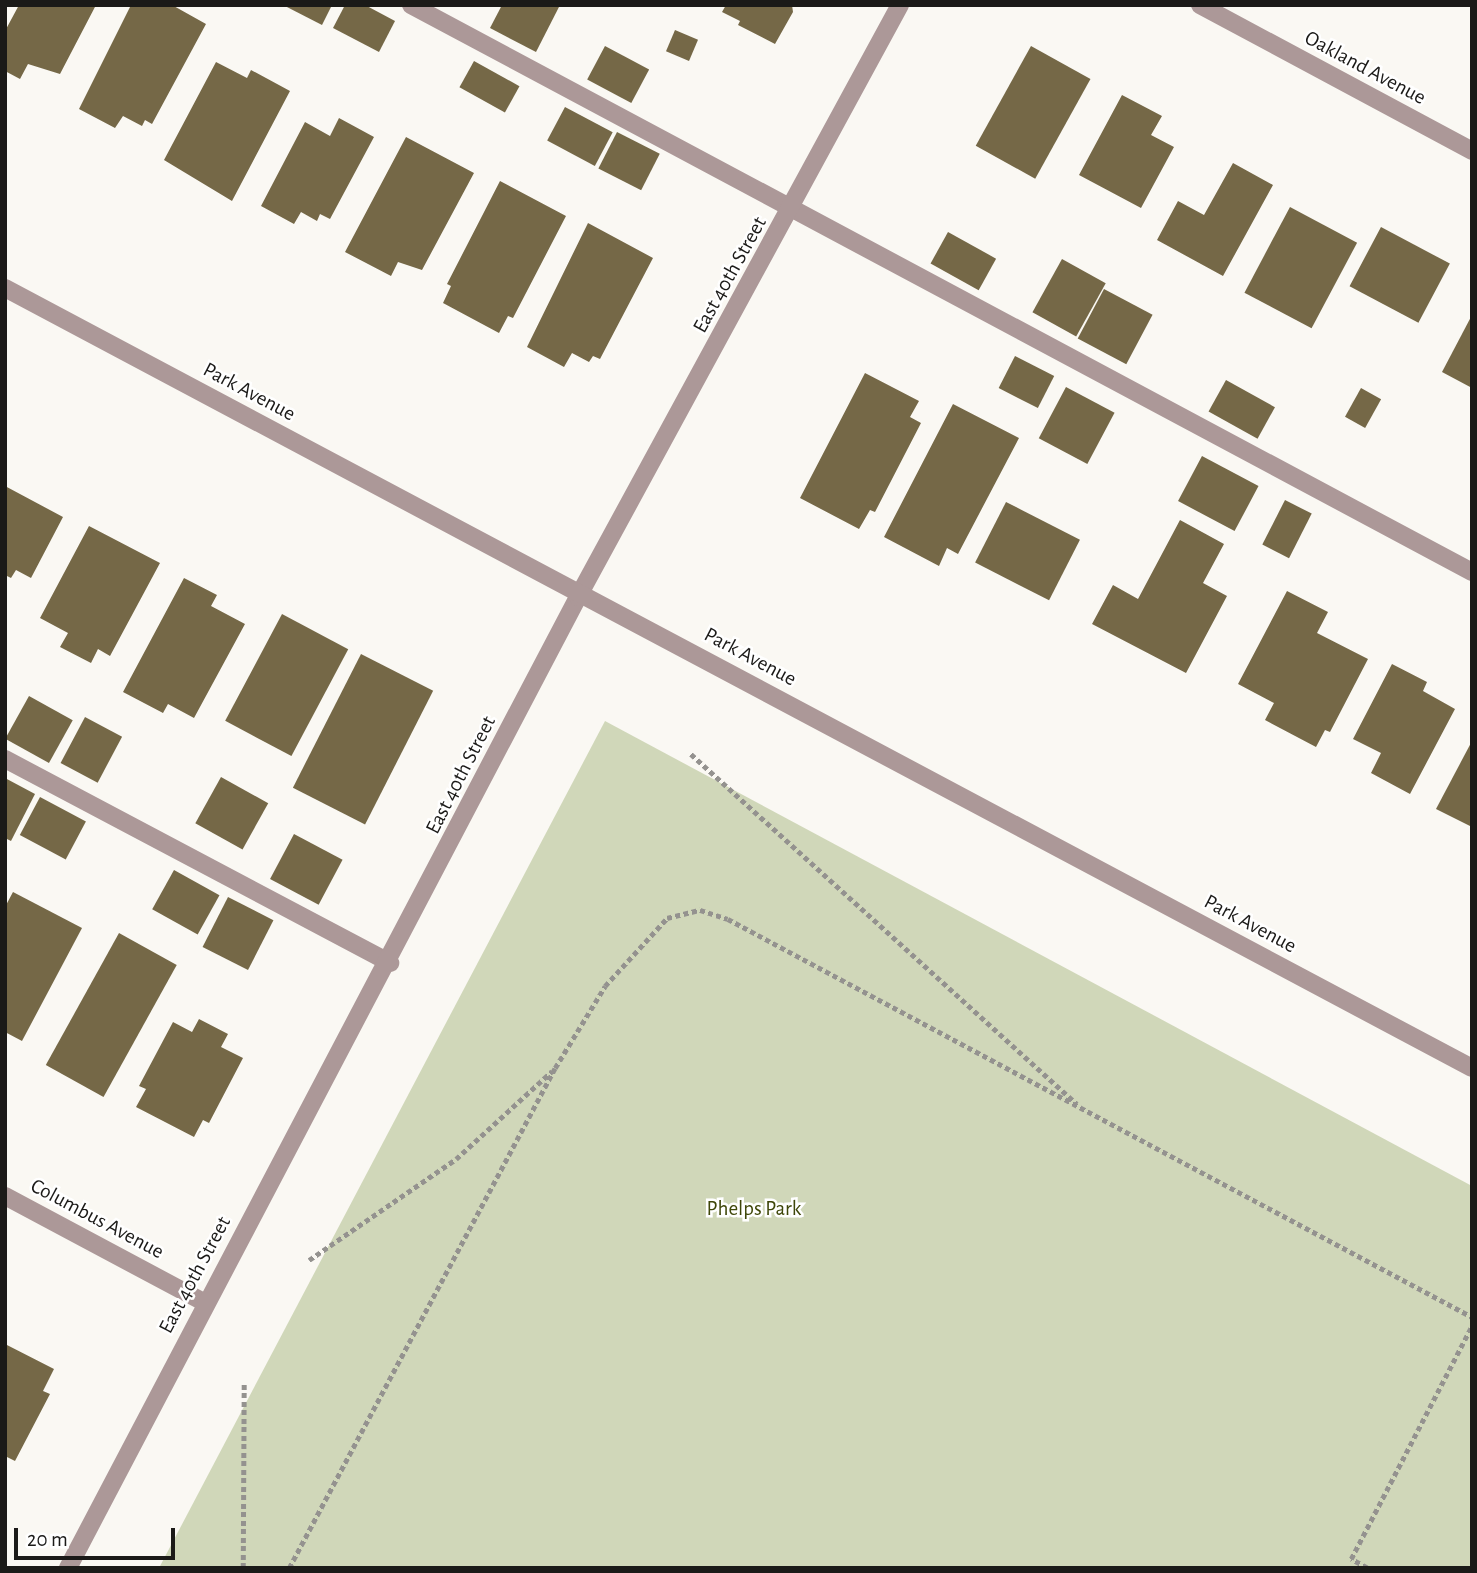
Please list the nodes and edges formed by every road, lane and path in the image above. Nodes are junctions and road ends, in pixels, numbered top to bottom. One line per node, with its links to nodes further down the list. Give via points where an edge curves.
1 (411, 5): 5 (street)
2 (900, 5): 5 (street, East 40th Street)
3 (1200, 5): 4 (street, Oakland Avenue)
4 (1472, 151)
5 (794, 207): 7 (street); 8 (street, East 40th Street)
6 (5, 288): 8 (street, Park Avenue)
7 (1472, 572)
8 (578, 597): 11 (street, East 40th Street); 13 (street, Park Avenue, via 652,631)
9 (691, 754): 14 (path)
10 (5, 759): 11 (street)
11 (390, 963): 17 (street, East 40th Street)
12 (555, 1068): 14 (path, via 605,986 643,941 667,918 700,910 728,919); 16 (path, via 456,1159); 23 (path)
13 (1472, 1068)
14 (1083, 1109): 18 (path)
15 (5, 1196): 17 (street, Columbus Avenue)
16 (309, 1260)
17 (205, 1303): 21 (street, East 40th Street)
18 (1472, 1317)
19 (1472, 1326): 24 (path, via 1351,1559)
20 (244, 1382): 22 (path)
21 (68, 1568)
22 (243, 1568)
23 (289, 1568)
24 (1367, 1568)

